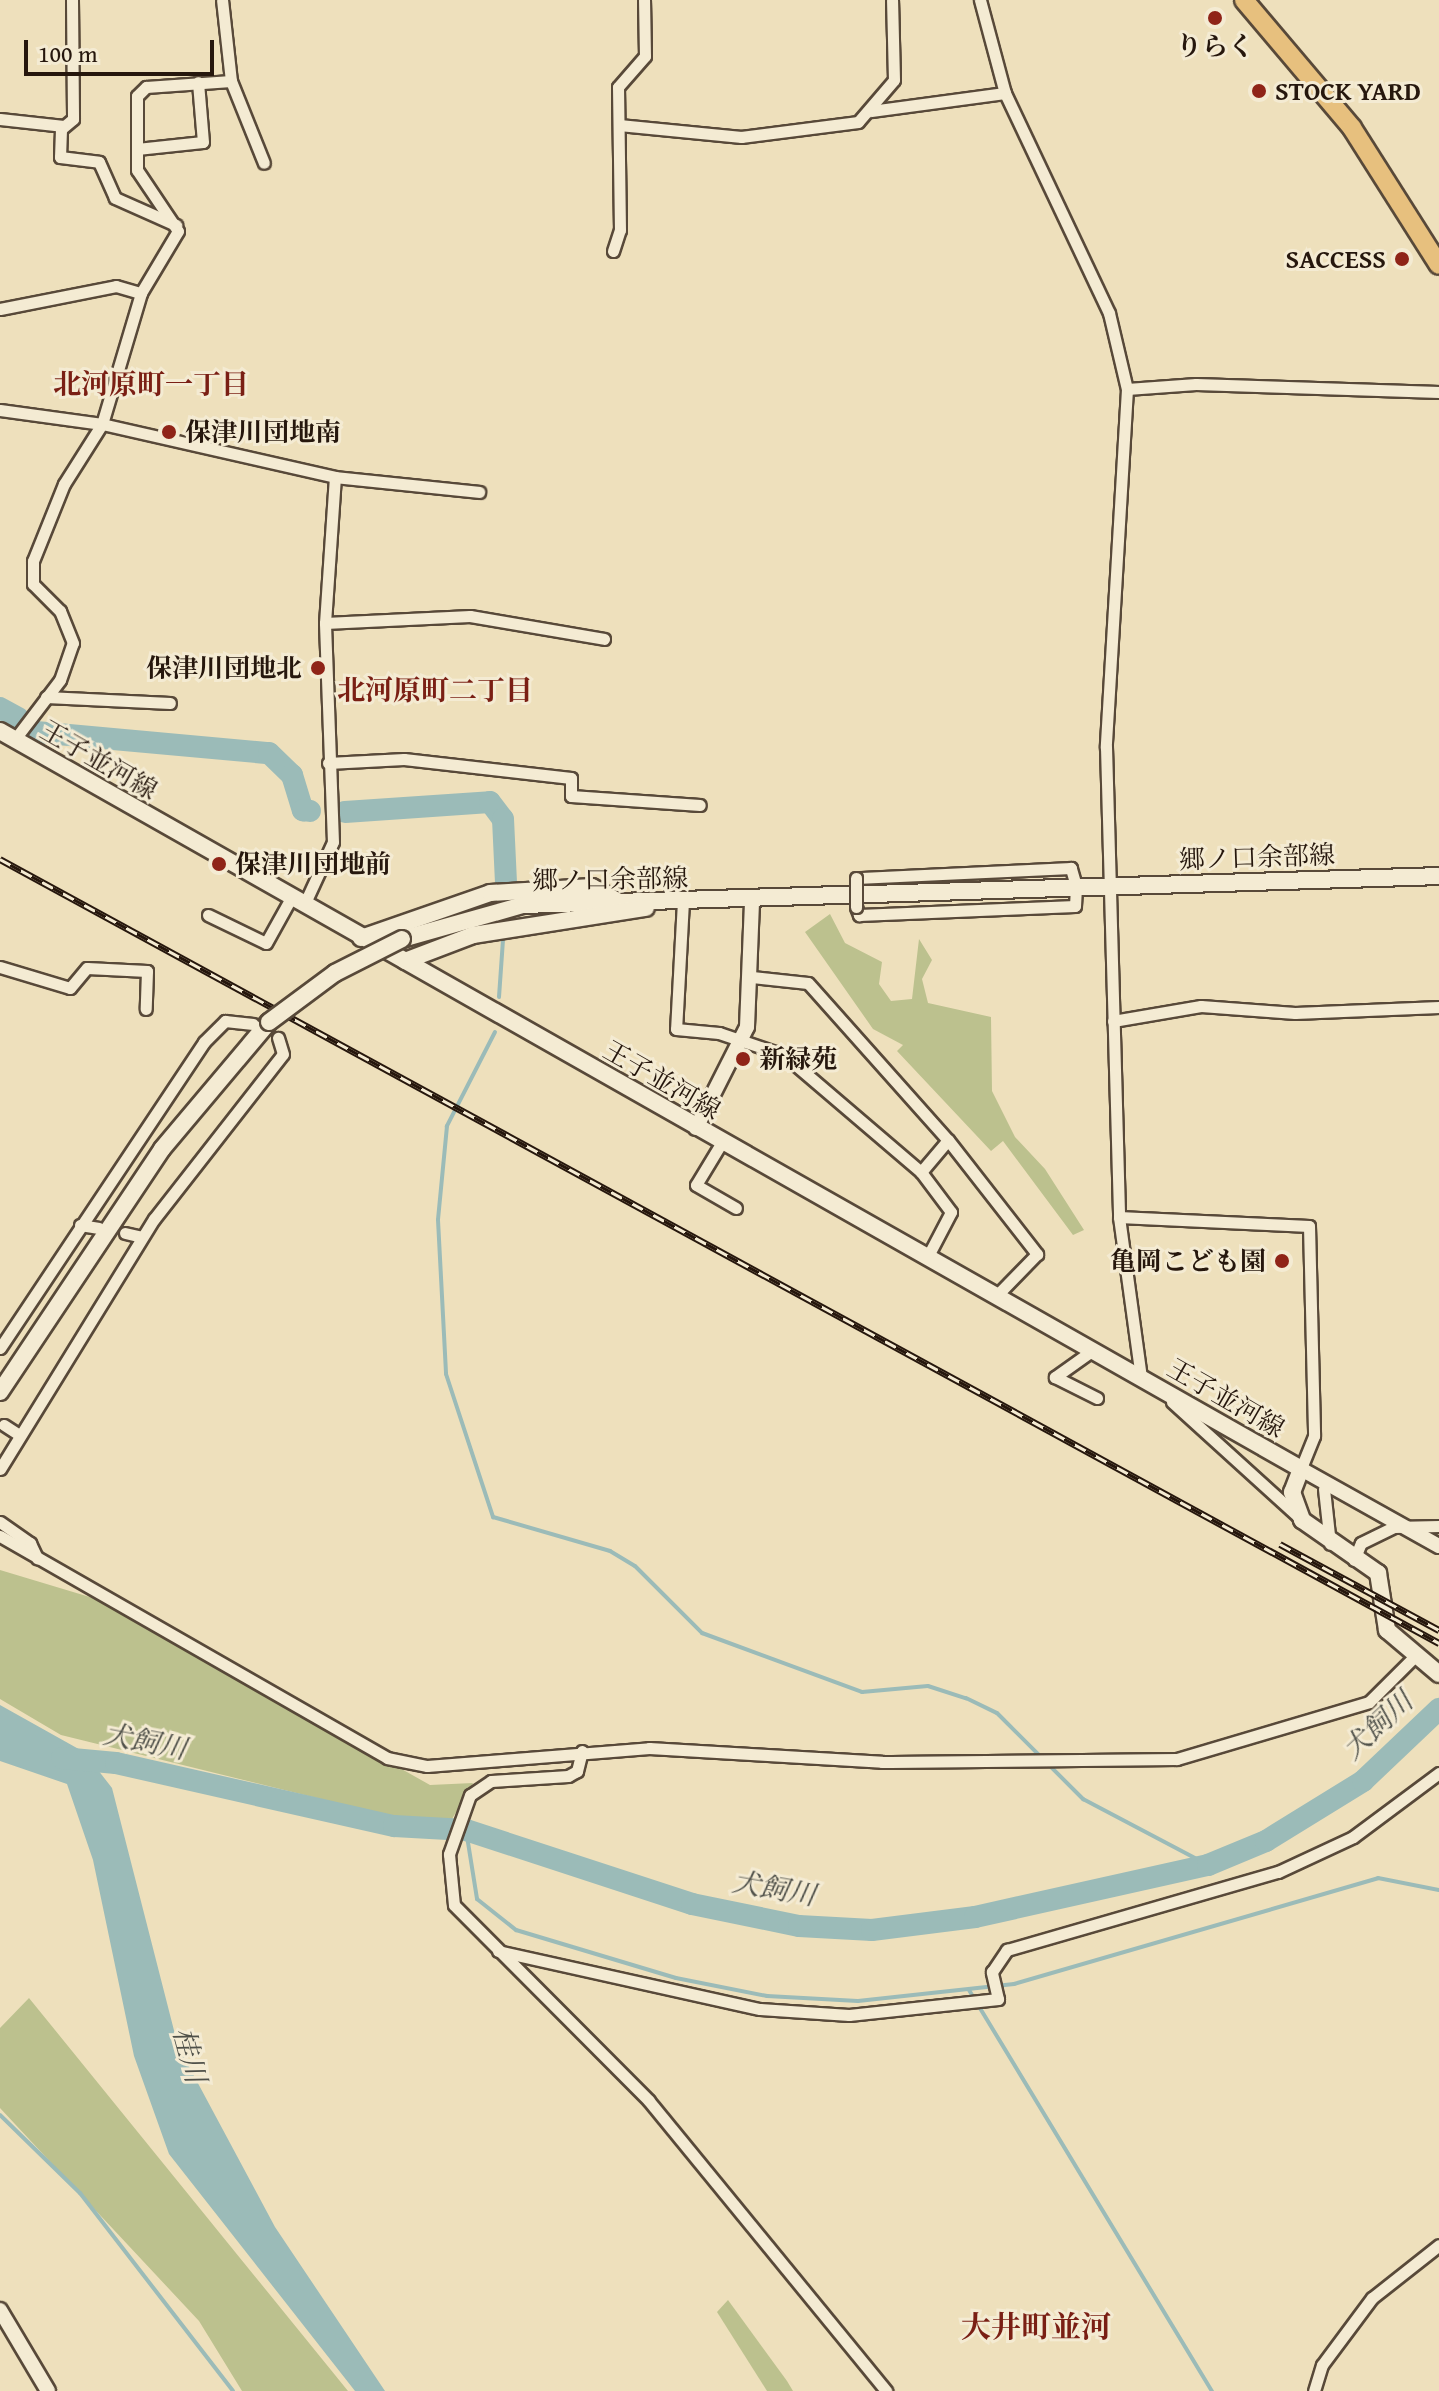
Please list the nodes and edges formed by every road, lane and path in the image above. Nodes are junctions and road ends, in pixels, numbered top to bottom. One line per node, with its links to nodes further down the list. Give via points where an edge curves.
1 (72, 0): 13 (street, via 73,119)
2 (222, 0): 7 (street)
3 (644, 0): 12 (street, via 645,56 618,87)
4 (892, 0): 10 (street, via 898,65)
5 (980, 0): 9 (street)
6 (1244, 0): 18 (highway, via 1352,128)
7 (231, 81): 8 (street); 15 (street)
8 (198, 82): 14 (street, via 146,87 137,96); 14 (street, via 203,142)
9 (1005, 93): 10 (street); 21 (street, via 1092,268)
10 (871, 111): 12 (street, via 858,122 741,137)
11 (0, 119): 13 (street)
12 (619, 125): 17 (street, via 620,230)
13 (64, 126): 16 (street, via 60,157 99,162 115,198)
14 (137, 149): 16 (street, via 137,170)
15 (264, 163)
16 (176, 225): 19 (street, via 174,247)
17 (613, 251)
18 (1439, 265)
19 (141, 293): 20 (street, via 116,286); 24 (street)
20 (0, 309)
21 (1127, 389): 22 (street, via 1196,384); 35 (street, via 1106,708)
22 (1439, 392)
23 (0, 410): 24 (street)
24 (102, 424): 25 (street); 29 (street, via 64,484 33,561 33,584 60,611 73,643)
25 (335, 477): 26 (street); 27 (street)
26 (479, 492)
27 (325, 623): 28 (street, via 470,616); 32 (street)
28 (604, 639)
29 (46, 697): 30 (street); 31 (street)
30 (170, 703)
31 (4, 734): 38 (main road, 王子並河線)
32 (328, 763): 33 (street, via 404,759 571,778 571,796); 38 (street, via 333,842)
33 (700, 805)
34 (1439, 876): 35 (main road, 郷ノ口余部線)
35 (1111, 885): 36 (main road, 郷ノ口余部線); 48 (street)
36 (1076, 886): 36 (street, bridge, via 1071,868 856,878 856,907 859,915 1075,906); 37 (main road, 郷ノ口余部線)
37 (752, 900): 39 (main road, 郷ノ口余部線); 45 (street)
38 (298, 901): 41 (street, via 266,943); 42 (main road, 王子並河線)
39 (677, 901): 40 (main road, 郷ノ口余部線); 43 (main road, via 608,918 473,935); 51 (street, via 676,1029)
40 (619, 902): 42 (main road, via 592,887 490,893); 49 (main road, 郷ノ口余部線, bridge, via 523,905 402,939 335,973)
41 (208, 915)
42 (361, 938): 43 (main road, 王子並河線)
43 (405, 961): 52 (main road, 王子並河線)
44 (0, 967): 47 (street, via 70,988 87,968 147,971)
45 (752, 977): 51 (street); 53 (street, via 808,983)
46 (1439, 1007): 48 (street, via 1295,1013 1201,1006)
47 (146, 1009)
48 (1113, 1021): 57 (street)
49 (261, 1023): 58 (street, via 225,1021 204,1042); 67 (main road, 郷ノ口余部線, via 162,1149)
50 (278, 1038): 61 (street, via 283,1054)
51 (740, 1044): 52 (street); 55 (street, via 784,1055)
52 (696, 1128): 54 (main road, 王子並河線)
53 (948, 1140): 55 (street); 63 (street, via 1037,1254)
54 (722, 1142): 56 (street, via 696,1185); 62 (main road, 王子並河線)
55 (921, 1172): 62 (street, via 951,1212)
56 (736, 1208)
57 (1119, 1217): 66 (street); 72 (street, via 1309,1226 1314,1436)
58 (80, 1225): 59 (street); 64 (street)
59 (99, 1228)
60 (125, 1233): 61 (street)
61 (142, 1237): 70 (street)
62 (928, 1256): 63 (main road, 王子並河線)
63 (997, 1295): 65 (main road, 王子並河線)
64 (0, 1348)
65 (1093, 1350): 66 (main road, 王子並河線); 68 (street, via 1055,1377)
66 (1148, 1381): 72 (main road, 王子並河線); 74 (street)
67 (0, 1392)
68 (1097, 1398)
69 (4, 1425): 70 (street)
70 (18, 1434): 71 (street)
71 (0, 1469)
72 (1301, 1469): 74 (main road, via 1292,1492); 79 (street)
73 (1324, 1489): 78 (street)
74 (1302, 1520): 78 (main road)
75 (0, 1522): 80 (street, via 30,1543)
76 (1439, 1526): 81 (street, via 1394,1527 1361,1543)
77 (0, 1536): 80 (street)
78 (1330, 1545): 81 (main road)
79 (1439, 1546)
80 (37, 1558): 84 (street, via 387,1758 427,1766)
81 (1354, 1560): 82 (main road, via 1378,1573 1387,1630)
82 (1420, 1658): 83 (main road); 84 (street, via 1369,1702 1177,1759 882,1762)
83 (1439, 1674)
84 (582, 1751): 86 (street, via 577,1771 491,1781 470,1795 463,1811 449,1854 454,1905)
85 (1439, 1773): 86 (street, via 1353,1837 1278,1872 1007,1950 992,1972 998,1999 942,2010 849,2015 760,2009)
86 (498, 1951): 90 (street, via 546,1990 649,2101)
87 (1439, 2245): 91 (street, via 1372,2298 1322,2365)
88 (0, 2310): 89 (street)
89 (48, 2391)
90 (886, 2391)
91 (1314, 2391)

